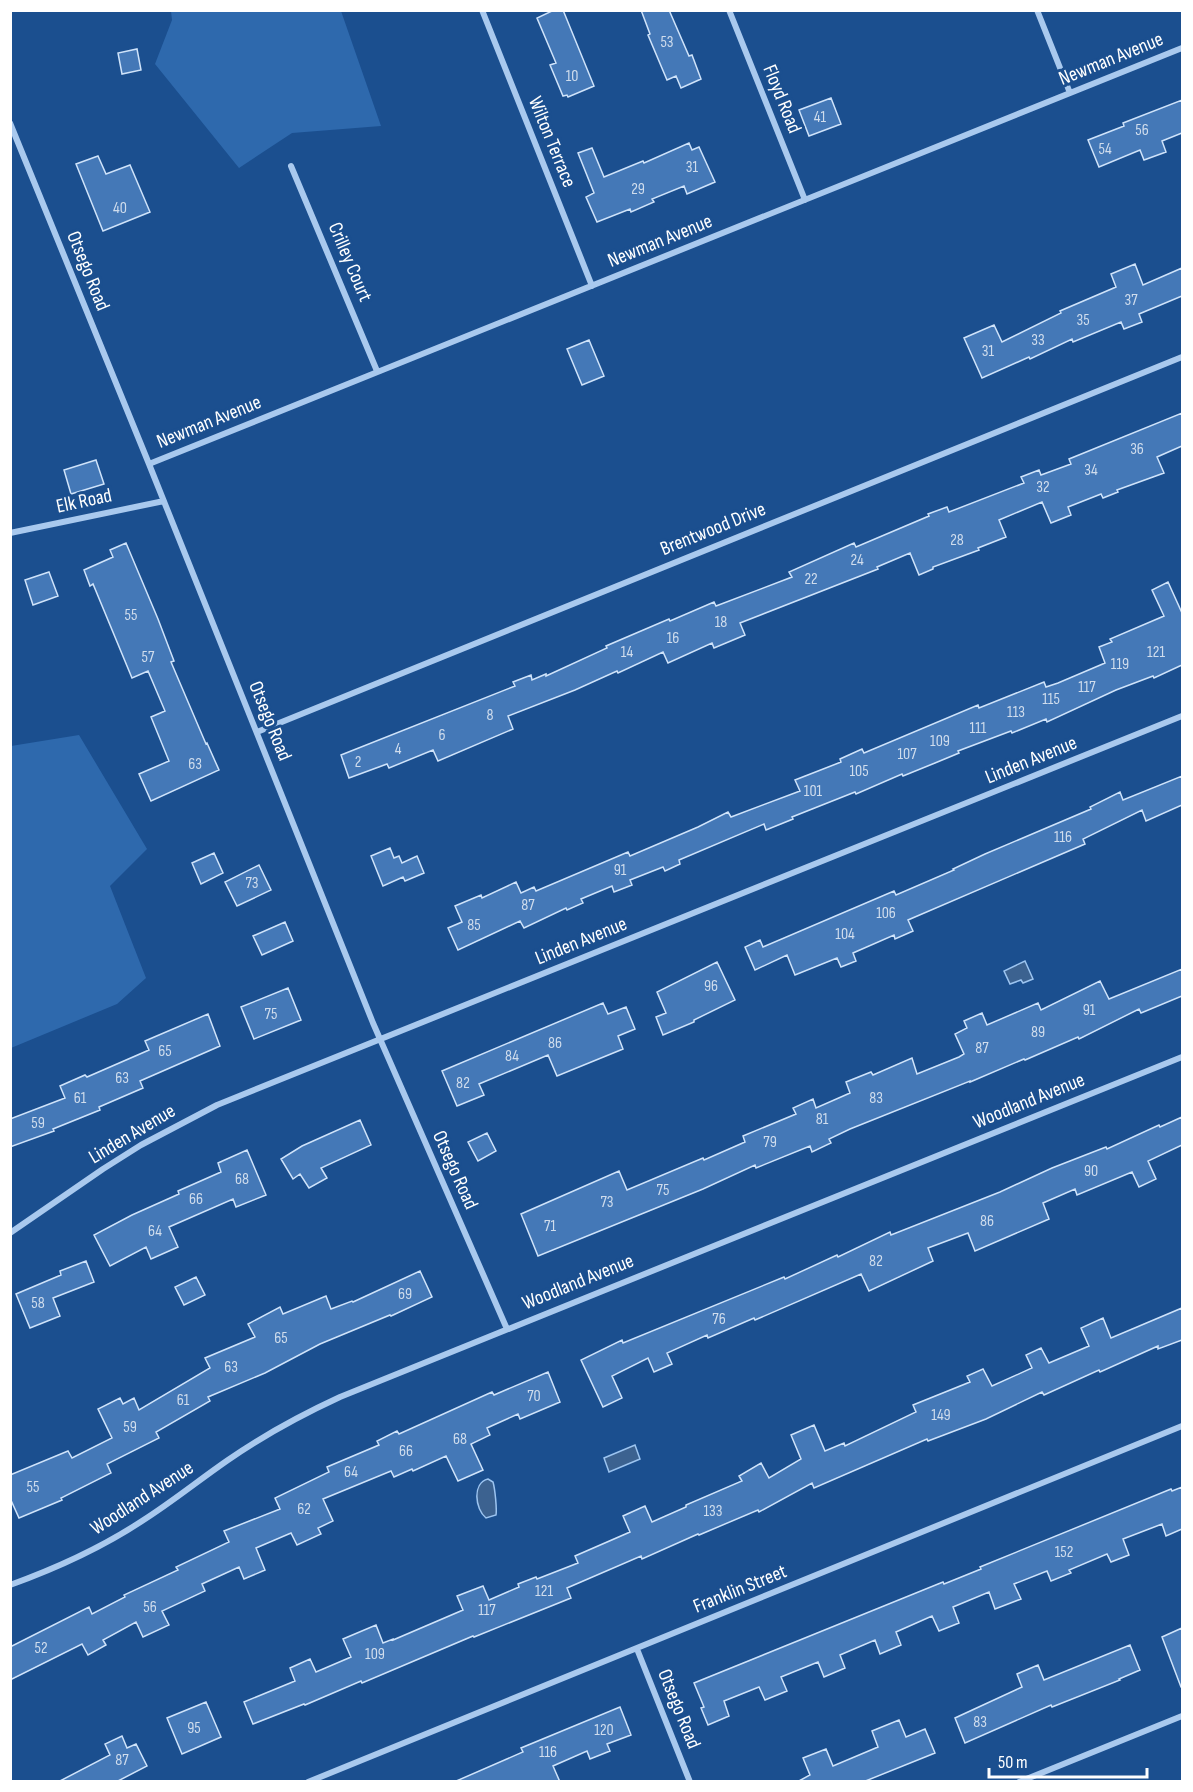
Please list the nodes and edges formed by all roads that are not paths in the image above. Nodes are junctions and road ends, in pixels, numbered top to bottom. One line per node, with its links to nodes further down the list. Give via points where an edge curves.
1 (482, 10): 9 (street, Wilton Terrace)
2 (729, 10): 8 (street, Floyd Road)
3 (1037, 10): 5 (street)
4 (1182, 48): 5 (street, Newman Avenue)
5 (1070, 93): 8 (street, Newman Avenue)
6 (10, 123): 12 (street, Otsego Road)
7 (291, 166): 11 (street, Crilley Court)
8 (805, 200): 9 (street, Newman Avenue)
9 (592, 286): 11 (street, Newman Avenue)
10 (1182, 357): 16 (street, Brentwood Drive)
11 (377, 371): 12 (street, Newman Avenue)
12 (150, 464): 13 (street, Otsego Road)
13 (164, 501): 14 (street, Elk Road); 16 (street, Otsego Road)
14 (10, 533)
15 (1182, 717): 17 (street, Linden Avenue)
16 (257, 732): 17 (street, Otsego Road)
17 (380, 1040): 19 (street, Linden Avenue, via 178,1124 103,1169); 20 (street, Otsego Road)
18 (1182, 1057): 20 (street, Woodland Avenue)
19 (10, 1233)
20 (507, 1329): 22 (street, Woodland Avenue, via 302,1415 107,1543)
21 (1182, 1426): 23 (street, Franklin Street)
22 (10, 1585)
23 (637, 1649): 25 (street, Franklin Street); 26 (street, Otsego Road)
24 (1182, 1716): 27 (street)
25 (309, 1782)
26 (690, 1782)
27 (1019, 1782)

